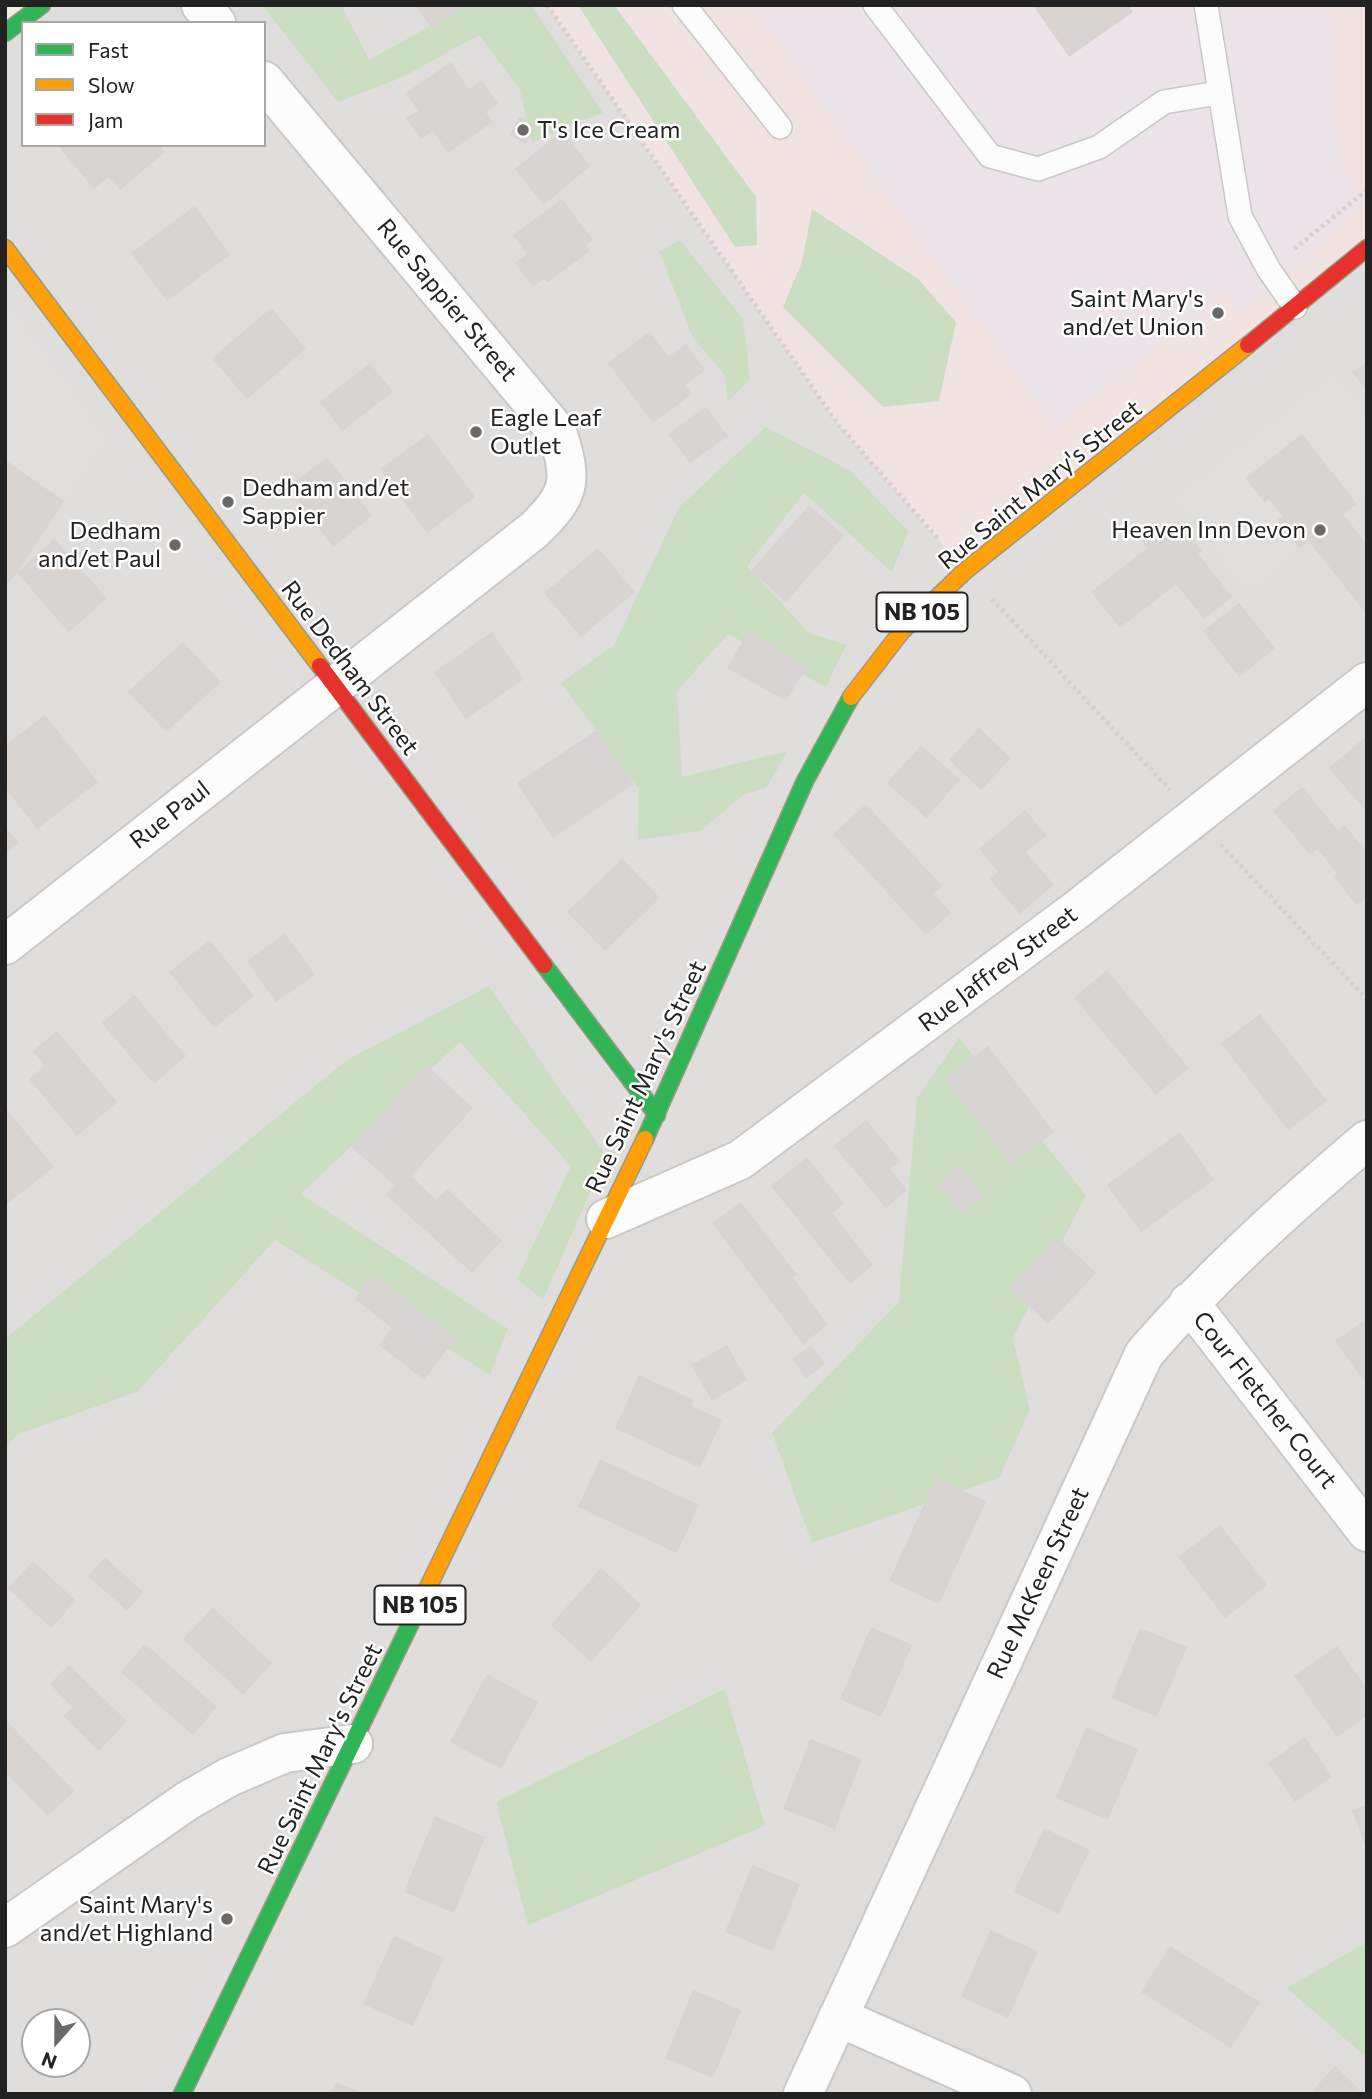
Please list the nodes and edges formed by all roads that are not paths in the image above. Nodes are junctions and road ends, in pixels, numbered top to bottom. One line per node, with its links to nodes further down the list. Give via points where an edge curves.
1 (42, 5): 7 (main road)
2 (201, 5): 6 (street)
3 (684, 5): 10 (lane)
4 (875, 5): 9 (lane, via 990,156 1038,169 1099,147 1164,102)
5 (1206, 5): 9 (lane)
6 (214, 21)
7 (5, 33)
8 (266, 83): 15 (street, Rue Sappier Street, via 557,432 569,467 560,505 534,530)
9 (1218, 93): 13 (lane, via 1240,216)
10 (780, 127)
11 (5, 248): 15 (main road, Rue Dedham Street)
12 (1366, 248): 13 (main road, Rue Saint Mary's Street / NB 105)
13 (1295, 307): 17 (main road, Rue Saint Mary's Street / NB 105, via 965,572 902,631 853,694 805,781)
14 (1367, 682): 19 (street, Rue Jaffrey Street, via 1069,916 740,1160)
15 (334, 685): 16 (street, Rue Paul); 17 (main road, Rue Dedham Street)
16 (5, 945)
17 (657, 1115): 19 (main road, Rue Saint Mary's Street / NB 105)
18 (1367, 1140): 20 (street, Rue McKeen Street, via 1250,1240)
19 (606, 1219): 22 (main road, Rue Saint Mary's Street / NB 105)
20 (1189, 1302): 21 (street, Cour Fletcher Court); 24 (street, Rue McKeen Street, via 1144,1354)
21 (1367, 1532)
22 (353, 1744): 23 (street, via 285,1754 229,1777 187,1801); 25 (main road, Rue Saint Mary's Street / NB 105)
23 (5, 1928)
24 (838, 2017): 26 (street, Rue McKeen Street); 27 (street)
25 (182, 2094)
26 (803, 2094)
27 (1012, 2094)

